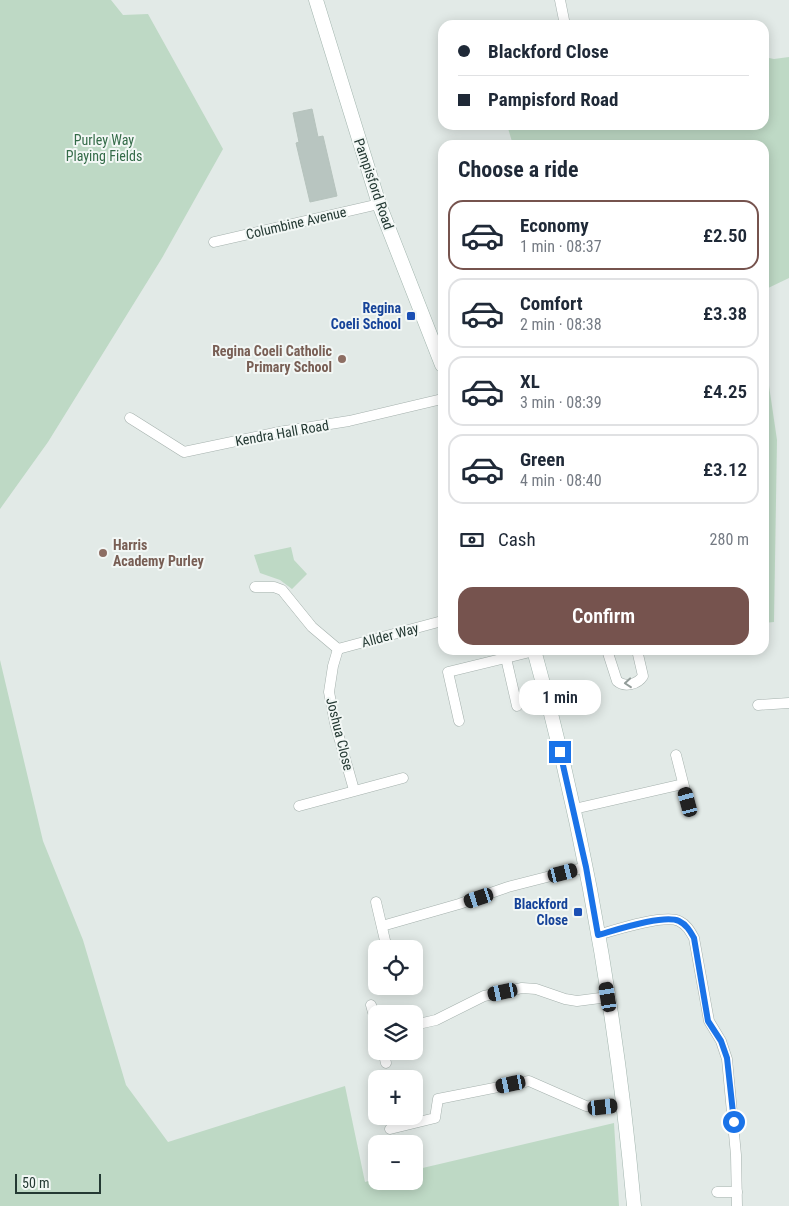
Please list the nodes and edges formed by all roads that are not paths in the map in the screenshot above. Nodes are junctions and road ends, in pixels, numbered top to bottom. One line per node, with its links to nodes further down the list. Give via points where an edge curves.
1 (316, 0): 4 (street, Pampisford Road)
2 (560, 0): 3 (street)
3 (565, 20)
4 (379, 204): 5 (street, Columbine Avenue); 6 (street, Pampisford Road)
5 (214, 242)
6 (438, 355)
7 (438, 400): 8 (street, Kendra Hall Road, via 349,421 184,452)
8 (130, 418)
9 (255, 587): 11 (street, via 282,590 312,627)
10 (438, 623): 11 (street, Allder Way)
11 (338, 649): 24 (street, Joshua Close, via 329,692)
12 (518, 655): 16 (street)
13 (535, 655): 27 (street)
14 (609, 655): 15 (street, one-way to 14, via 643,676 638,682 626,685 617,682)
15 (638, 655)
16 (506, 658): 19 (street); 20 (street, via 448,672)
17 (789, 703): 18 (street)
18 (758, 705)
19 (517, 706)
20 (459, 721)
21 (676, 755): 23 (street)
22 (403, 778): 24 (street, Joshua Close)
23 (683, 784): 25 (street); 27 (street)
24 (354, 790): 26 (street, Joshua Close)
25 (688, 802)
26 (299, 806)
27 (574, 809): 28 (street)
28 (586, 867): 30 (street); 31 (street)
29 (376, 902): 30 (street)
30 (382, 926): 32 (street)
31 (598, 935): 33 (street); 40 (street, via 663,918 677,920 688,927 694,938 708,1021 727,1058)
32 (384, 940)
33 (608, 997): 34 (street, via 565,999 536,989 522,988 484,996 436,1020); 37 (street)
34 (423, 1023)
35 (385, 1060): 36 (street)
36 (386, 1063)
37 (624, 1105): 38 (street, via 586,1106 530,1081 438,1099 435,1118); 41 (street)
38 (390, 1129)
39 (717, 1192): 40 (street)
40 (737, 1192): 42 (street)
41 (634, 1206)
42 (737, 1206)

